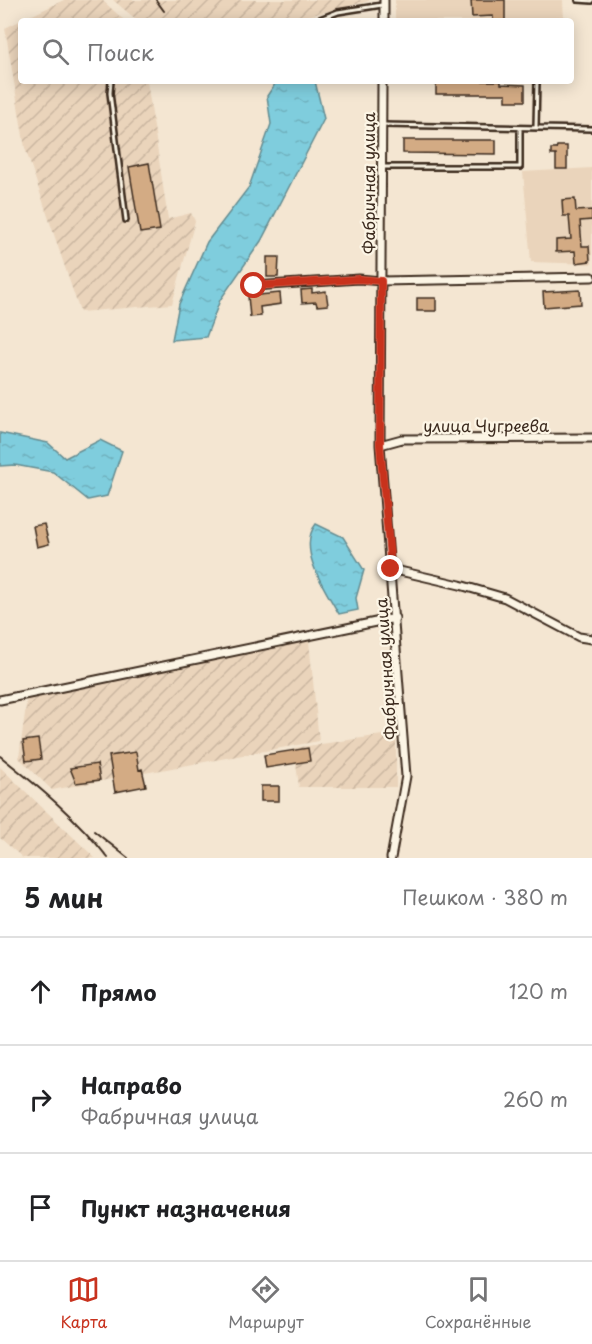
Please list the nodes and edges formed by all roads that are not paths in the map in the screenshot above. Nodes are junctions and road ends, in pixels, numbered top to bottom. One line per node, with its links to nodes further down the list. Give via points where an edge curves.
1 (578, 0): 2 (lane)
2 (592, 1)
3 (384, 3): 4 (lane)
4 (323, 18)
5 (111, 84): 13 (lane)
6 (382, 84): 8 (street, Фабричная улица)
7 (537, 84): 10 (lane)
8 (381, 125): 9 (lane); 12 (street, Фабричная улица)
9 (520, 127): 10 (lane); 12 (lane, via 520,167)
10 (536, 127): 11 (lane)
11 (592, 129)
12 (381, 166): 15 (street, Фабричная улица)
13 (126, 220)
14 (592, 277): 15 (street)
15 (381, 281): 16 (street); 18 (street, Фабричная улица)
16 (254, 286)
17 (592, 438): 18 (street, улица Чугреева, via 402,439)
18 (380, 445): 19 (street, Фабричная улица)
19 (391, 569): 20 (street, Фабричная улица); 21 (street, via 505,598 579,637)
20 (395, 618): 22 (street); 23 (street, Фабричная улица, via 406,776)
21 (592, 639)
22 (0, 700)
23 (391, 858)

